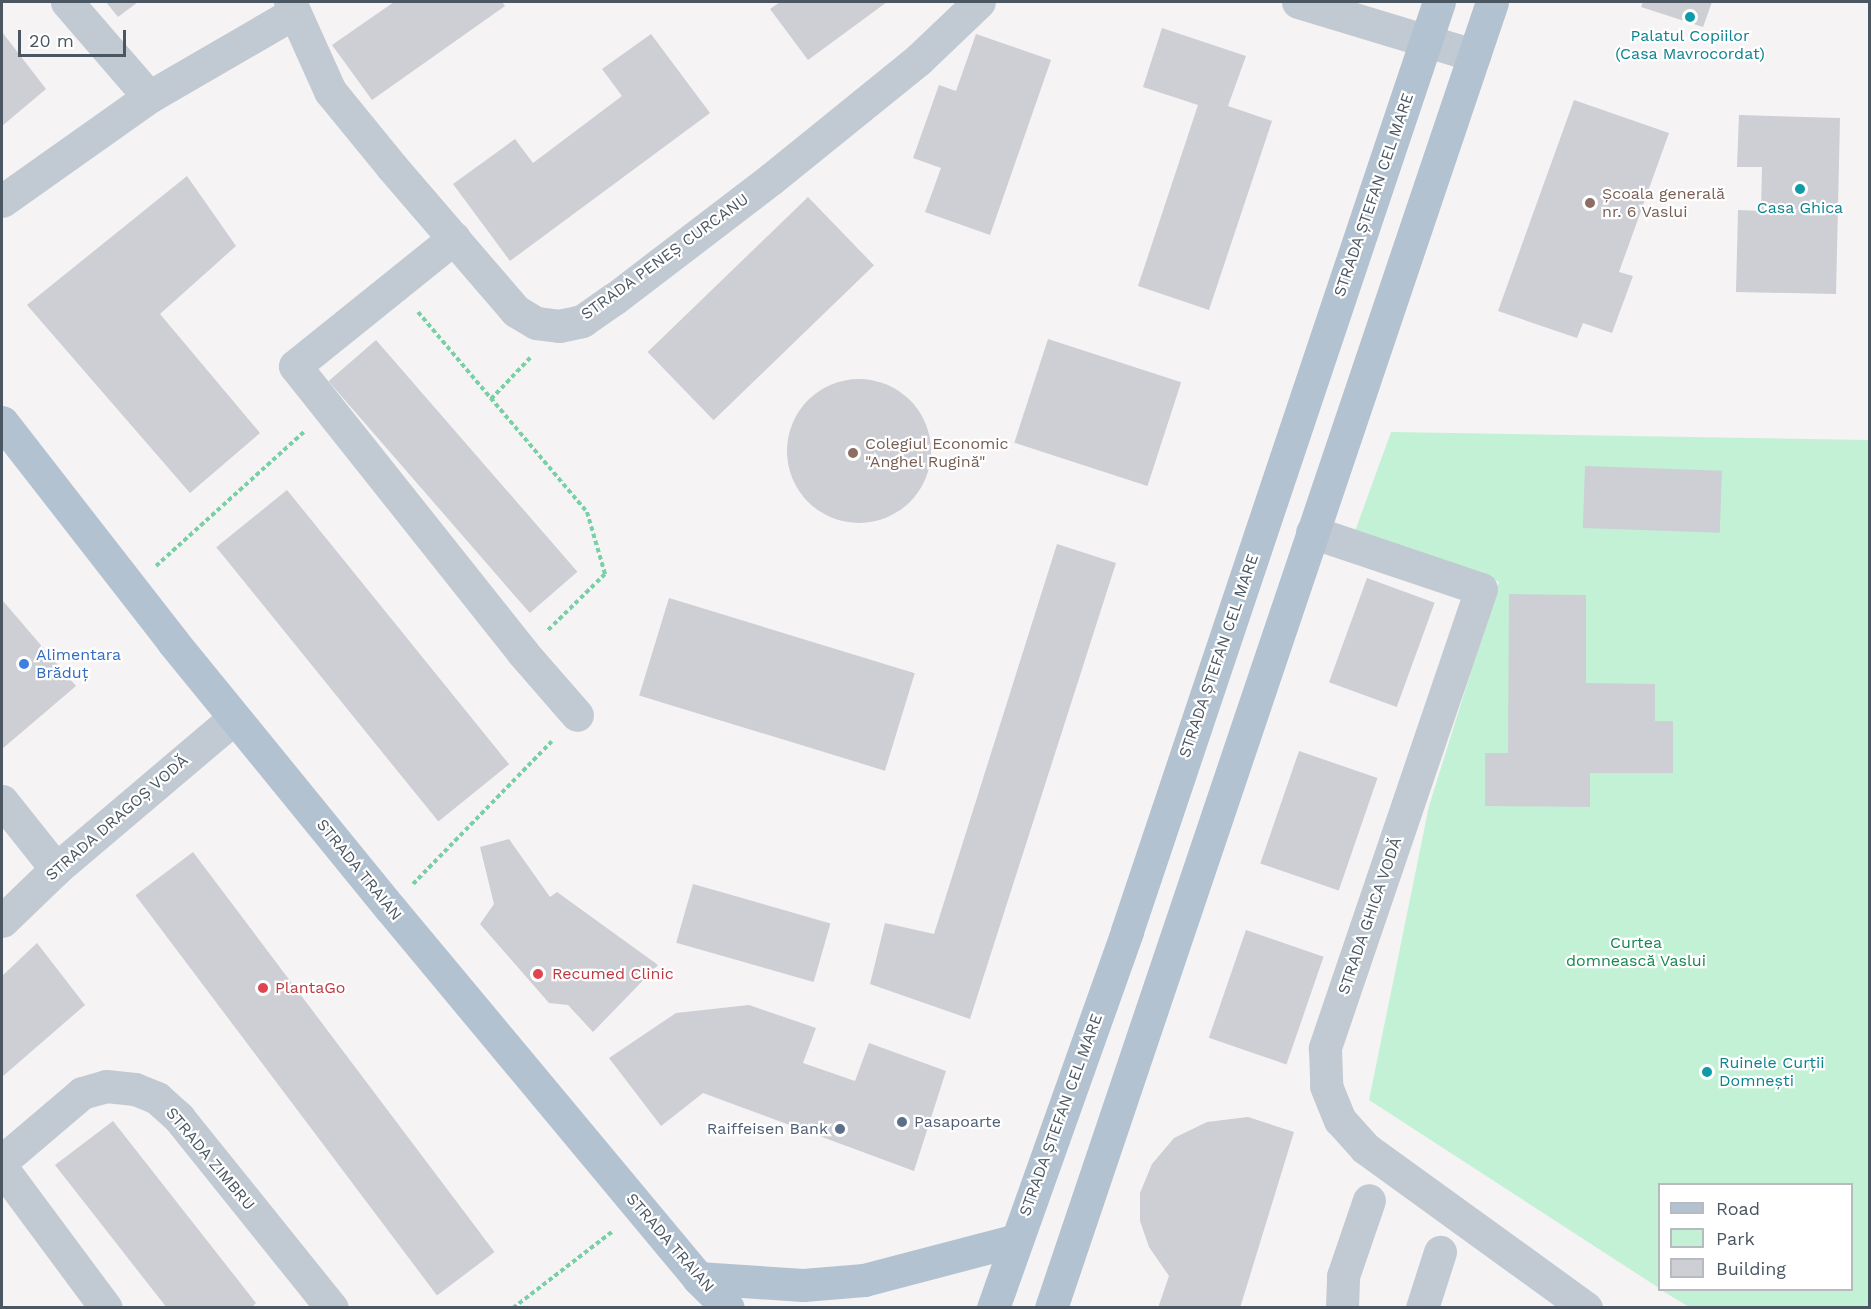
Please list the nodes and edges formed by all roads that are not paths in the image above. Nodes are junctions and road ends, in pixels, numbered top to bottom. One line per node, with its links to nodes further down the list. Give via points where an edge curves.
1 (67, 2): 9 (street)
2 (979, 2): 11 (street, STRADA PENEȘ CURCANU, via 918,60 771,179 582,321 559,326 536,323 516,311)
3 (1298, 2): 7 (street)
4 (1439, 2): 7 (main road, STRADA ȘTEFAN CEL MARE)
5 (1492, 2): 8 (main road)
6 (292, 7): 9 (street, STRADA PENEȘ CURCANU); 11 (street, STRADA PENEȘ CURCANU, via 330,91)
7 (1425, 40): 8 (street); 22 (main road, STRADA ȘTEFAN CEL MARE, via 1131,919)
8 (1474, 55): 13 (main road)
9 (149, 97): 10 (street, STRADA PENEȘ CURCANU)
10 (2, 201)
11 (454, 238): 14 (street, via 295,366)
12 (2, 422): 15 (main road, STRADA TRAIAN)
13 (1312, 532): 25 (main road); 33 (street, STRADA GHICA VODĂ, via 1481,589 1325,1048 1326,1086 1340,1119 1365,1148)
14 (577, 715)
15 (234, 718): 17 (street, STRADA DRAGOȘ VODĂ); 24 (main road, STRADA TRAIAN)
16 (2, 801): 17 (street)
17 (56, 869): 18 (street, STRADA DRAGOȘ VODĂ)
18 (2, 921)
19 (2, 1161): 27 (street, STRADA ZIMBRU, via 82,1093 106,1086 135,1089 157,1098 179,1118)
20 (2, 1168): 26 (street)
21 (1369, 1200): 31 (street, via 1343,1276)
22 (1016, 1240): 24 (main road, via 864,1280 803,1285); 30 (main road, STRADA ȘTEFAN CEL MARE)
23 (1440, 1252): 32 (street)
24 (698, 1278): 28 (main road); 29 (main road, STRADA TRAIAN)
25 (1056, 1299)
26 (106, 1308)
27 (332, 1308)
28 (715, 1308)
29 (728, 1308)
30 (993, 1308)
31 (1342, 1308)
32 (1422, 1308)
33 (1586, 1308)

